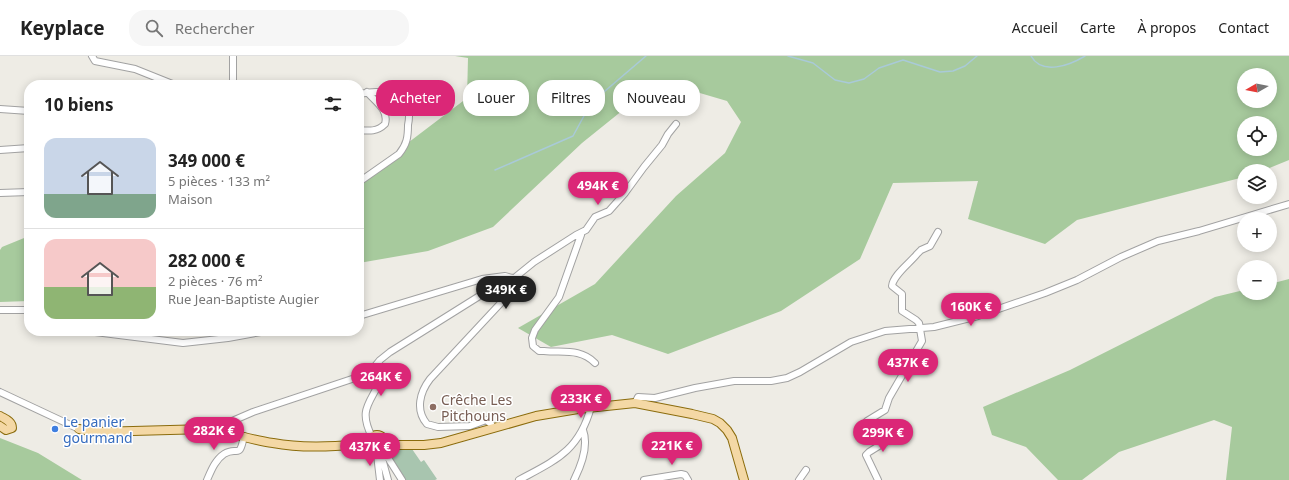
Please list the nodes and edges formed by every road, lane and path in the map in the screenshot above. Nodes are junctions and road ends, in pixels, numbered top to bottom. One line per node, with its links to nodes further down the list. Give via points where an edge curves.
1 (92, 56): 3 (street, via 95,61 135,69)
2 (233, 56): 4 (street)
3 (162, 80)
4 (233, 80)
5 (367, 92): 6 (street); 10 (street, via 384,110 386,120 385,124 377,129); 13 (street, via 390,94 404,103 408,111 408,137 399,154)
6 (364, 93)
7 (0, 109): 8 (street)
8 (24, 111)
9 (676, 124): 18 (street, via 625,193 609,211 595,217 586,230)
10 (364, 130)
11 (24, 148): 12 (street)
12 (0, 150)
13 (364, 178)
14 (24, 192): 15 (street)
15 (0, 193)
16 (1289, 204): 23 (street, via 1158,241 1077,280 978,316 934,327)
17 (938, 232): 23 (street, via 930,246 917,254 894,278 892,284 902,294 902,311 919,323)
18 (580, 233): 19 (street); 26 (street, via 561,292 532,338 533,346 539,351 578,352)
19 (512, 279): 22 (street, via 504,276 482,279); 27 (street, via 489,290 426,329 384,357); 35 (street, via 512,291 430,379 420,401 421,414 427,424 438,427 470,426 486,420)
20 (0, 310): 21 (street)
21 (24, 310)
22 (364, 314)
23 (919, 328): 29 (street, via 885,331 851,342 787,378 771,381 734,381 655,398 638,397); 32 (street, via 922,341 920,346 904,371 885,410)
24 (127, 336): 25 (street, via 183,343)
25 (238, 336)
26 (595, 363)
27 (373, 369): 36 (street, via 297,399 253,412); 40 (street, via 380,381 366,406)
28 (0, 392): 34 (street)
29 (635, 403): 30 (main road); 51 (main road, via 692,414 720,423 732,438)
30 (591, 407): 35 (main road, via 536,416); 37 (street)
31 (0, 416): 33 (main road, via 8,421 12,428 6,430)
32 (867, 421)
33 (0, 426)
34 (78, 428): 36 (main road, via 96,432)
35 (493, 428): 41 (main road, via 433,444)
36 (215, 430): 39 (main road)
37 (583, 430): 47 (street, via 561,456); 48 (street, via 584,453)
38 (903, 431): 53 (street, via 866,455)
39 (244, 436): 40 (main road, via 284,445 314,446); 43 (street, via 242,448 220,458)
40 (370, 441): 41 (main road, via 372,450); 41 (main road, via 376,435 381,436 384,439)
41 (381, 449): 44 (street); 45 (street); 46 (street)
42 (806, 470): 52 (street)
43 (207, 480)
44 (380, 480)
45 (388, 480)
46 (402, 480)
47 (519, 480)
48 (574, 480)
49 (644, 480): 50 (street, via 681,474)
50 (688, 480)
51 (744, 480)
52 (799, 480)
53 (878, 480)

